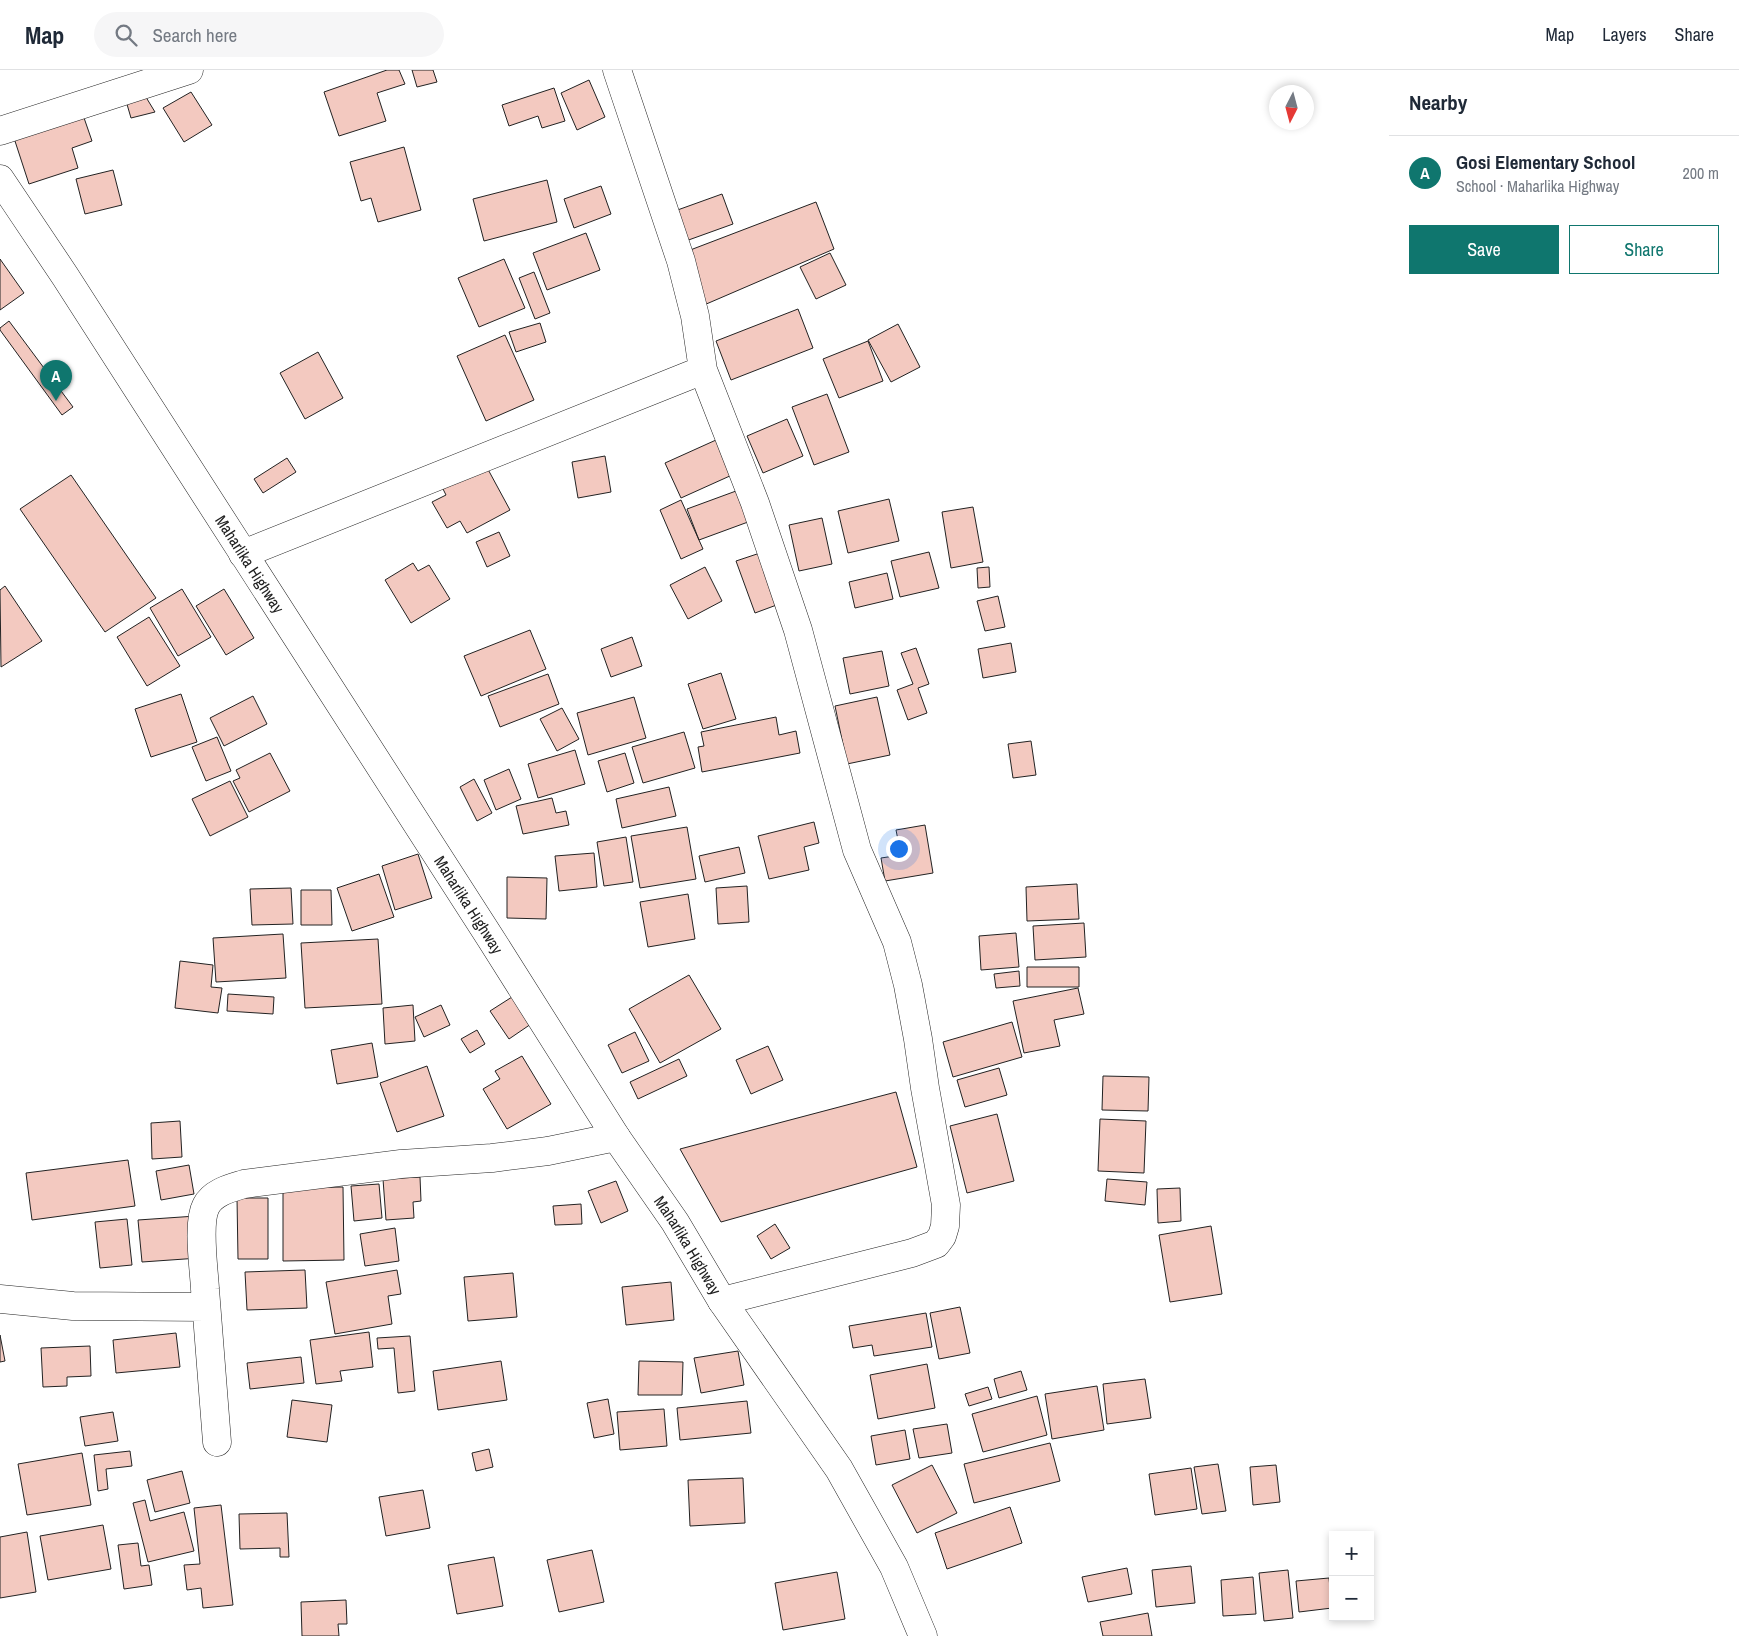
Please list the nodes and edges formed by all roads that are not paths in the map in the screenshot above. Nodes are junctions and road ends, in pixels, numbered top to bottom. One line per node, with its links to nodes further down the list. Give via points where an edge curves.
1 (189, 70): 3 (main road)
2 (617, 70): 5 (main road, via 681,261 695,316)
3 (0, 130)
4 (0, 179): 6 (main road, Maharlika Highway)
5 (703, 370): 6 (main road); 9 (main road, via 755,503 798,630 857,850 897,942 908,985 946,1206 945,1226 936,1244 912,1253)
6 (243, 554): 7 (main road, Maharlika Highway)
7 (616, 1137): 9 (main road, Maharlika Highway, via 675,1222); 10 (main road, via 548,1151 400,1164 226,1189 213,1196 206,1205 202,1220)
8 (0, 1299): 10 (main road, via 73,1306)
9 (722, 1301): 12 (main road, Maharlika Highway, via 840,1469 894,1566)
10 (206, 1307): 11 (main road)
11 (217, 1442)
12 (923, 1636)

